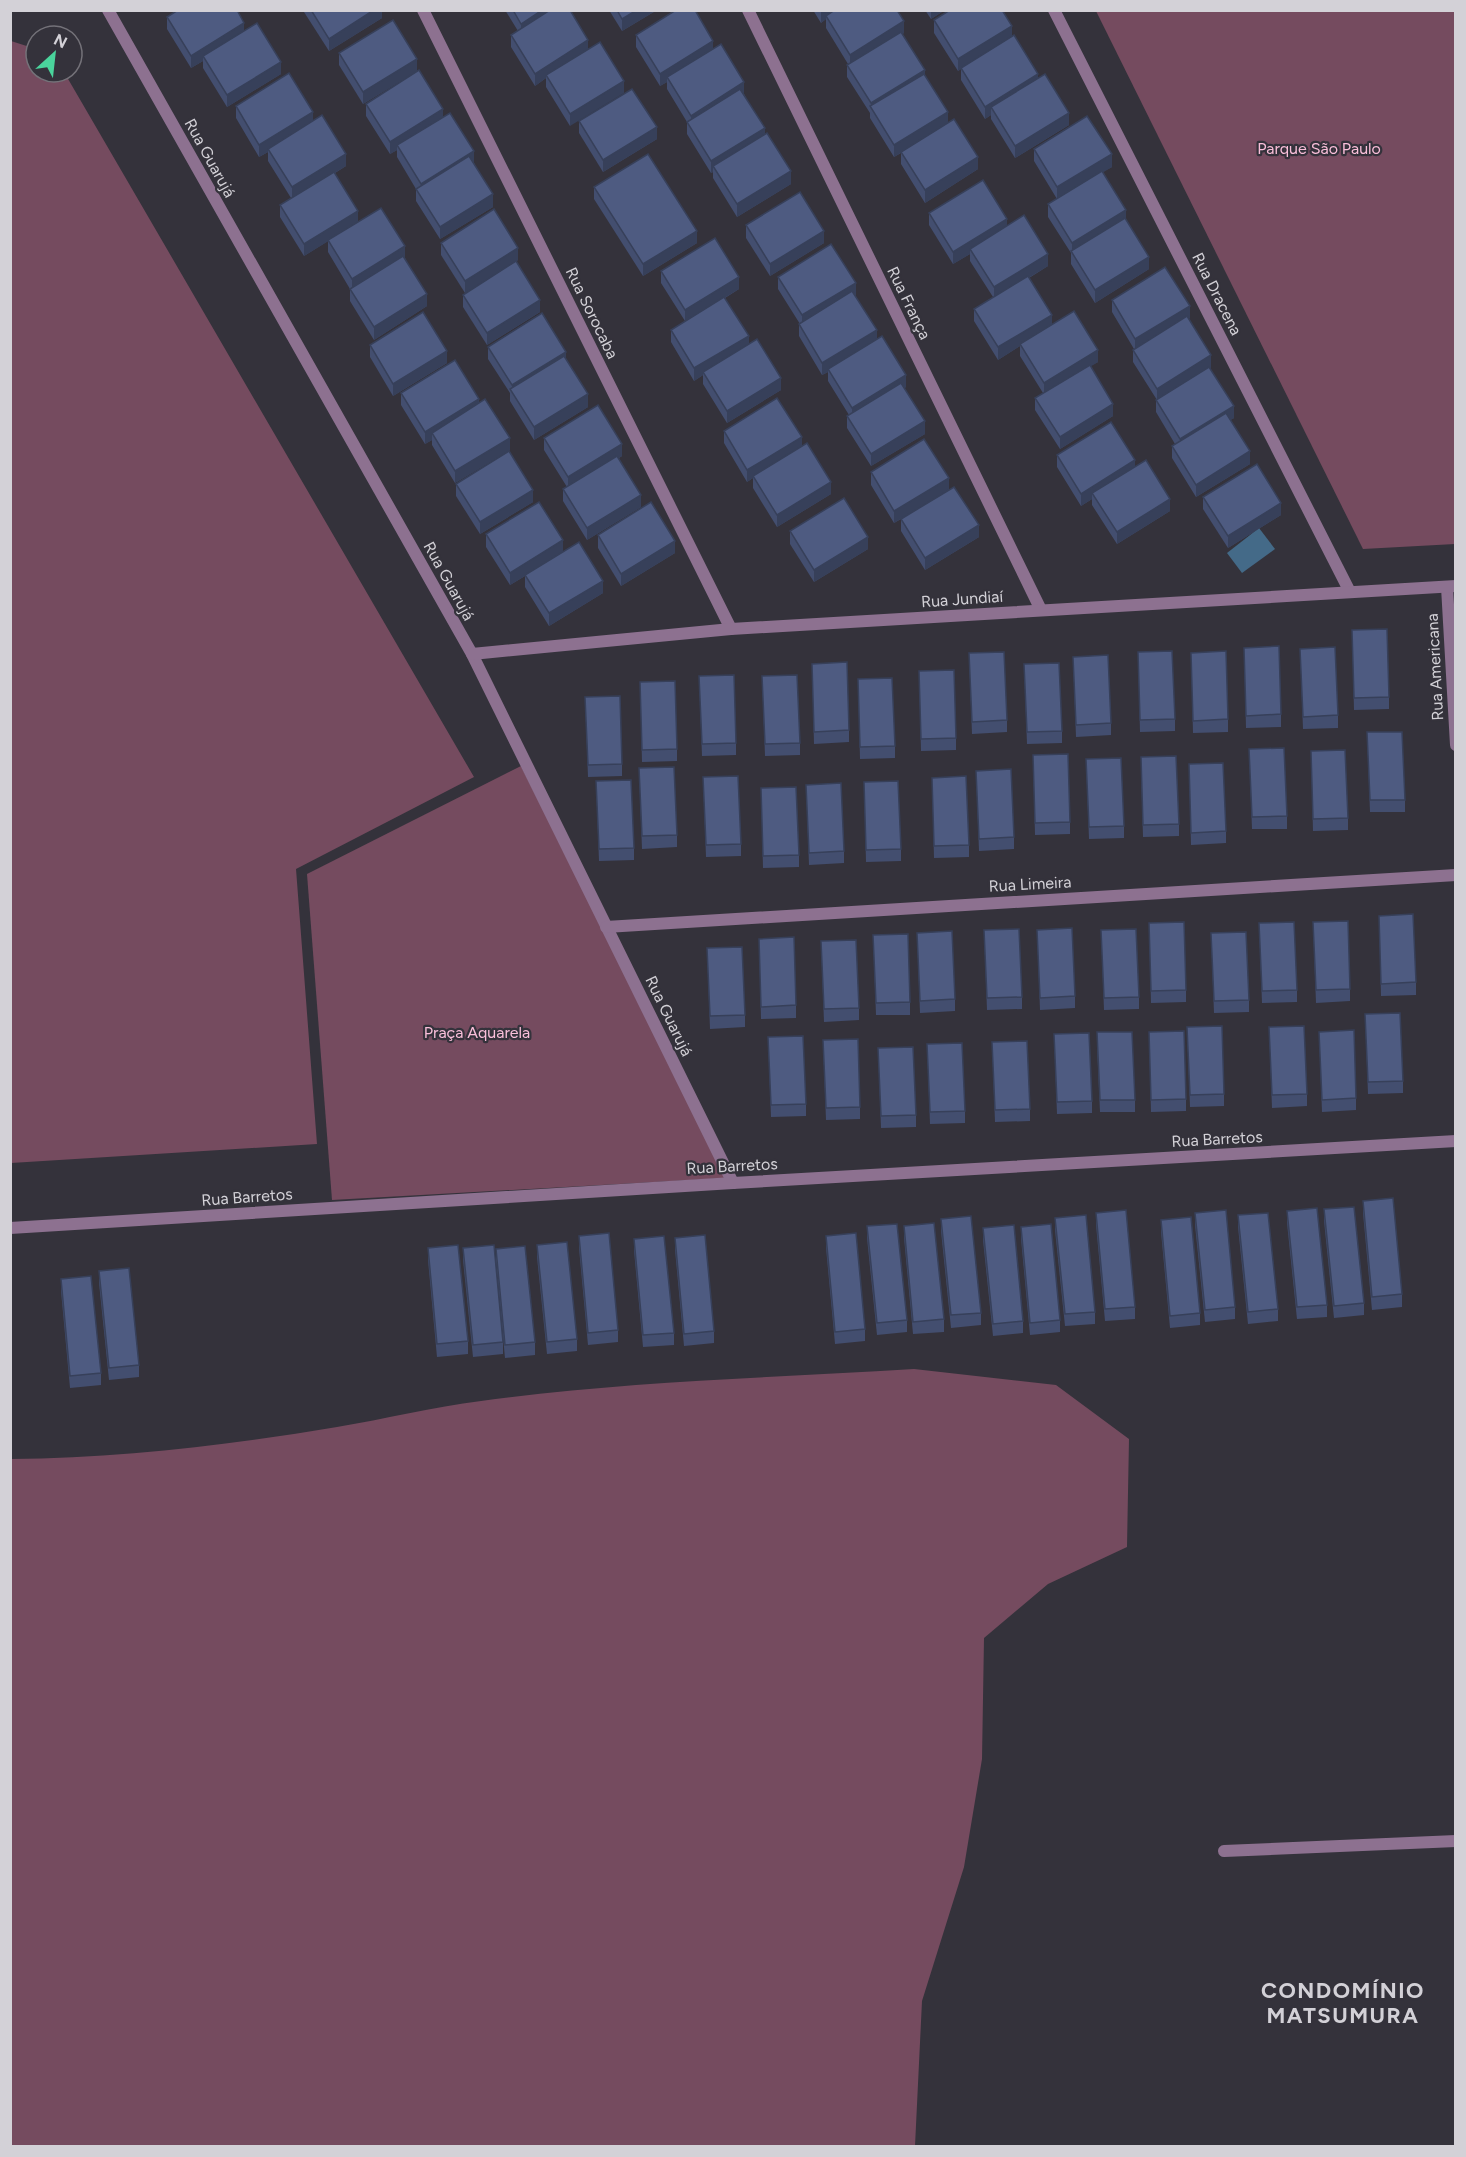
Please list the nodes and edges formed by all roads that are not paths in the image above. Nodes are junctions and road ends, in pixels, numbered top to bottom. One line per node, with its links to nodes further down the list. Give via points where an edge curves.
1 (108, 10): 9 (street, Rua Guarujá)
2 (423, 10): 8 (street, Rua Sorocaba)
3 (748, 10): 7 (street, Rua França)
4 (1054, 10): 6 (street, Rua Dracena)
5 (1451, 586): 6 (street, Rua Jundiaí); 10 (street, Rua Americana)
6 (1350, 592): 7 (street, Rua Jundiaí)
7 (1041, 610): 8 (street, Rua Jundiaí)
8 (731, 629): 9 (street, Rua Jundiaí)
9 (472, 654): 12 (street, Rua Guarujá)
10 (1455, 745)
11 (1455, 875): 12 (street, Rua Limeira)
12 (606, 927): 14 (street, Rua Guarujá)
13 (1455, 1142): 14 (street, Rua Barretos)
14 (733, 1183): 15 (street, Rua Barretos)
15 (10, 1228)
16 (1455, 1841): 17 (street)
17 (1224, 1851)

